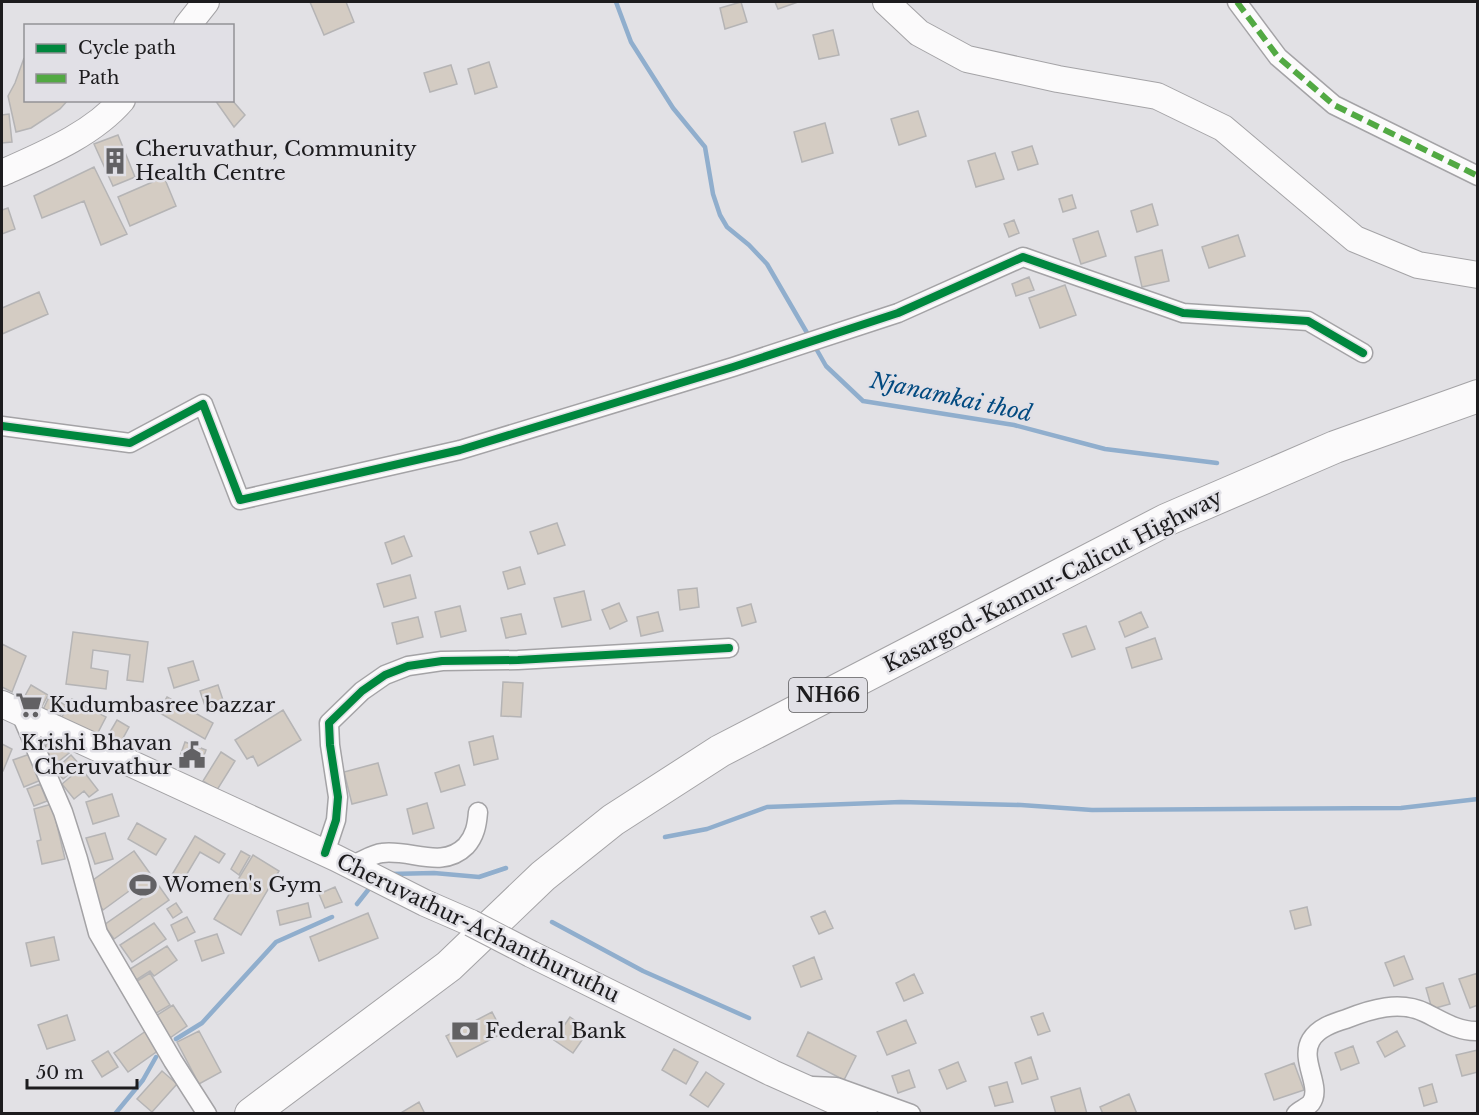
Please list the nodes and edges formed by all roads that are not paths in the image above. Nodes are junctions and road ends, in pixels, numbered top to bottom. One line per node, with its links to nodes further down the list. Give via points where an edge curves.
1 (206, 2): 4 (main road)
2 (886, 2): 8 (main road, via 919,33 967,59 1157,96 1223,128 1355,239 1418,265)
3 (1237, 2): 7 (street, via 1278,57 1334,105)
4 (188, 24)
5 (120, 102): 6 (main road, via 111,113 58,148)
6 (2, 173)
7 (1478, 176)
8 (1478, 275)
9 (1363, 353): 11 (street, via 1308,321 1183,313 1023,257 898,314 733,367 460,450 240,500 203,404 130,443)
10 (1478, 396): 21 (highway, Kasargod-Kannur-Calicut Highway / NH66, via 1335,447 1166,520 720,751 613,820 543,876 449,966)
11 (2, 426)
12 (729, 648): 15 (street, via 442,661 408,666 385,675 329,723 338,797 336,820)
13 (11, 708): 15 (main road, Cheruvathur-Achanthuruthu); 20 (street, via 63,812 98,933)
14 (478, 812): 16 (street, via 477,828 460,852 446,858 380,853)
15 (325, 852): 16 (main road, Cheruvathur-Achanthuruthu)
16 (354, 867): 18 (main road, Cheruvathur-Achanthuruthu, bridge)
17 (1478, 1031): 23 (street, via 1471,1032 1425,1012 1393,1005 1325,1026 1311,1039 1306,1054 1315,1092 1312,1102)
18 (800, 1086): 19 (main road, Cheruvathur-Achanthuruthu); 22 (street, via 836,1087)
19 (854, 1112)
20 (207, 1113)
21 (251, 1113)
22 (911, 1113)
23 (1296, 1113)

